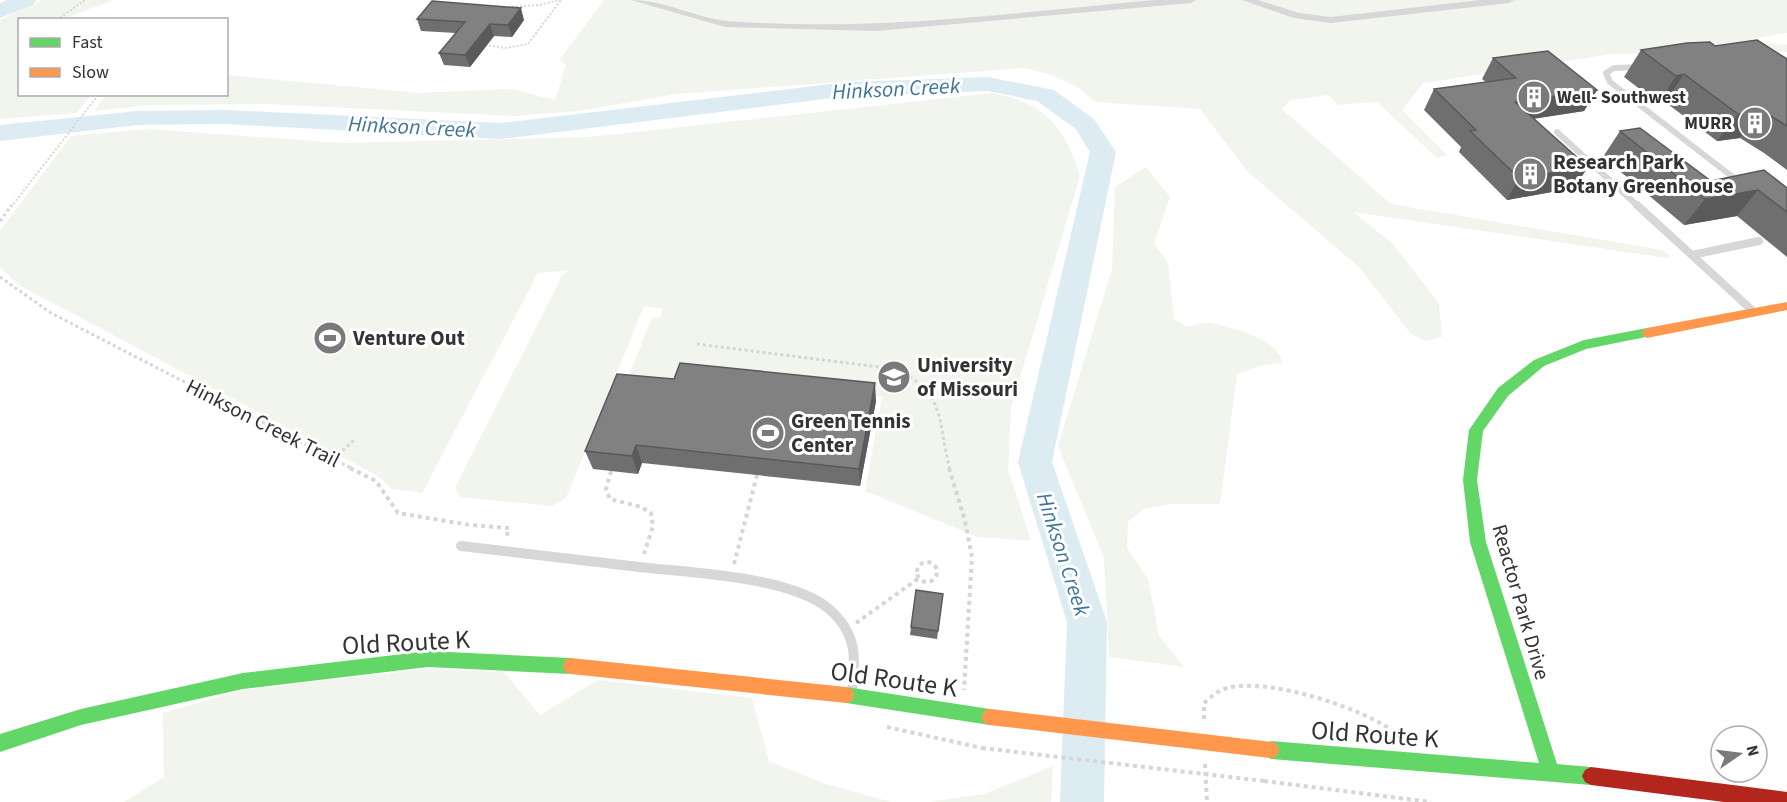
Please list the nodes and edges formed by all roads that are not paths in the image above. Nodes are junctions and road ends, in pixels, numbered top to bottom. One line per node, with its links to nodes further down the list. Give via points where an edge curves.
1 (636, 0): 2 (street, via 725,24 876,27)
2 (1191, 0)
3 (1247, 0): 4 (street, via 1298,16 1331,20)
4 (1509, 0)
5 (1650, 66): 7 (lane, via 1614,68 1606,73 1610,81)
6 (1557, 132): 9 (lane)
7 (1750, 190)
8 (1759, 241): 9 (lane)
9 (1692, 255): 11 (lane)
10 (1787, 306): 11 (street, Reactor Park Drive)
11 (1754, 312): 15 (street, Reactor Park Drive, via 1584,345 1539,363 1503,392 1476,430 1470,480 1478,542)
12 (461, 546): 13 (lane, via 751,580 809,596 829,609 847,629 856,657)
13 (852, 696): 14 (street, Old Route K, via 547,664 428,659 243,681 81,717); 15 (street, Old Route K, bridge, via 990,717 1271,750)
14 (0, 743)
15 (1550, 771): 16 (street, Old Route K)
16 (1787, 801)

